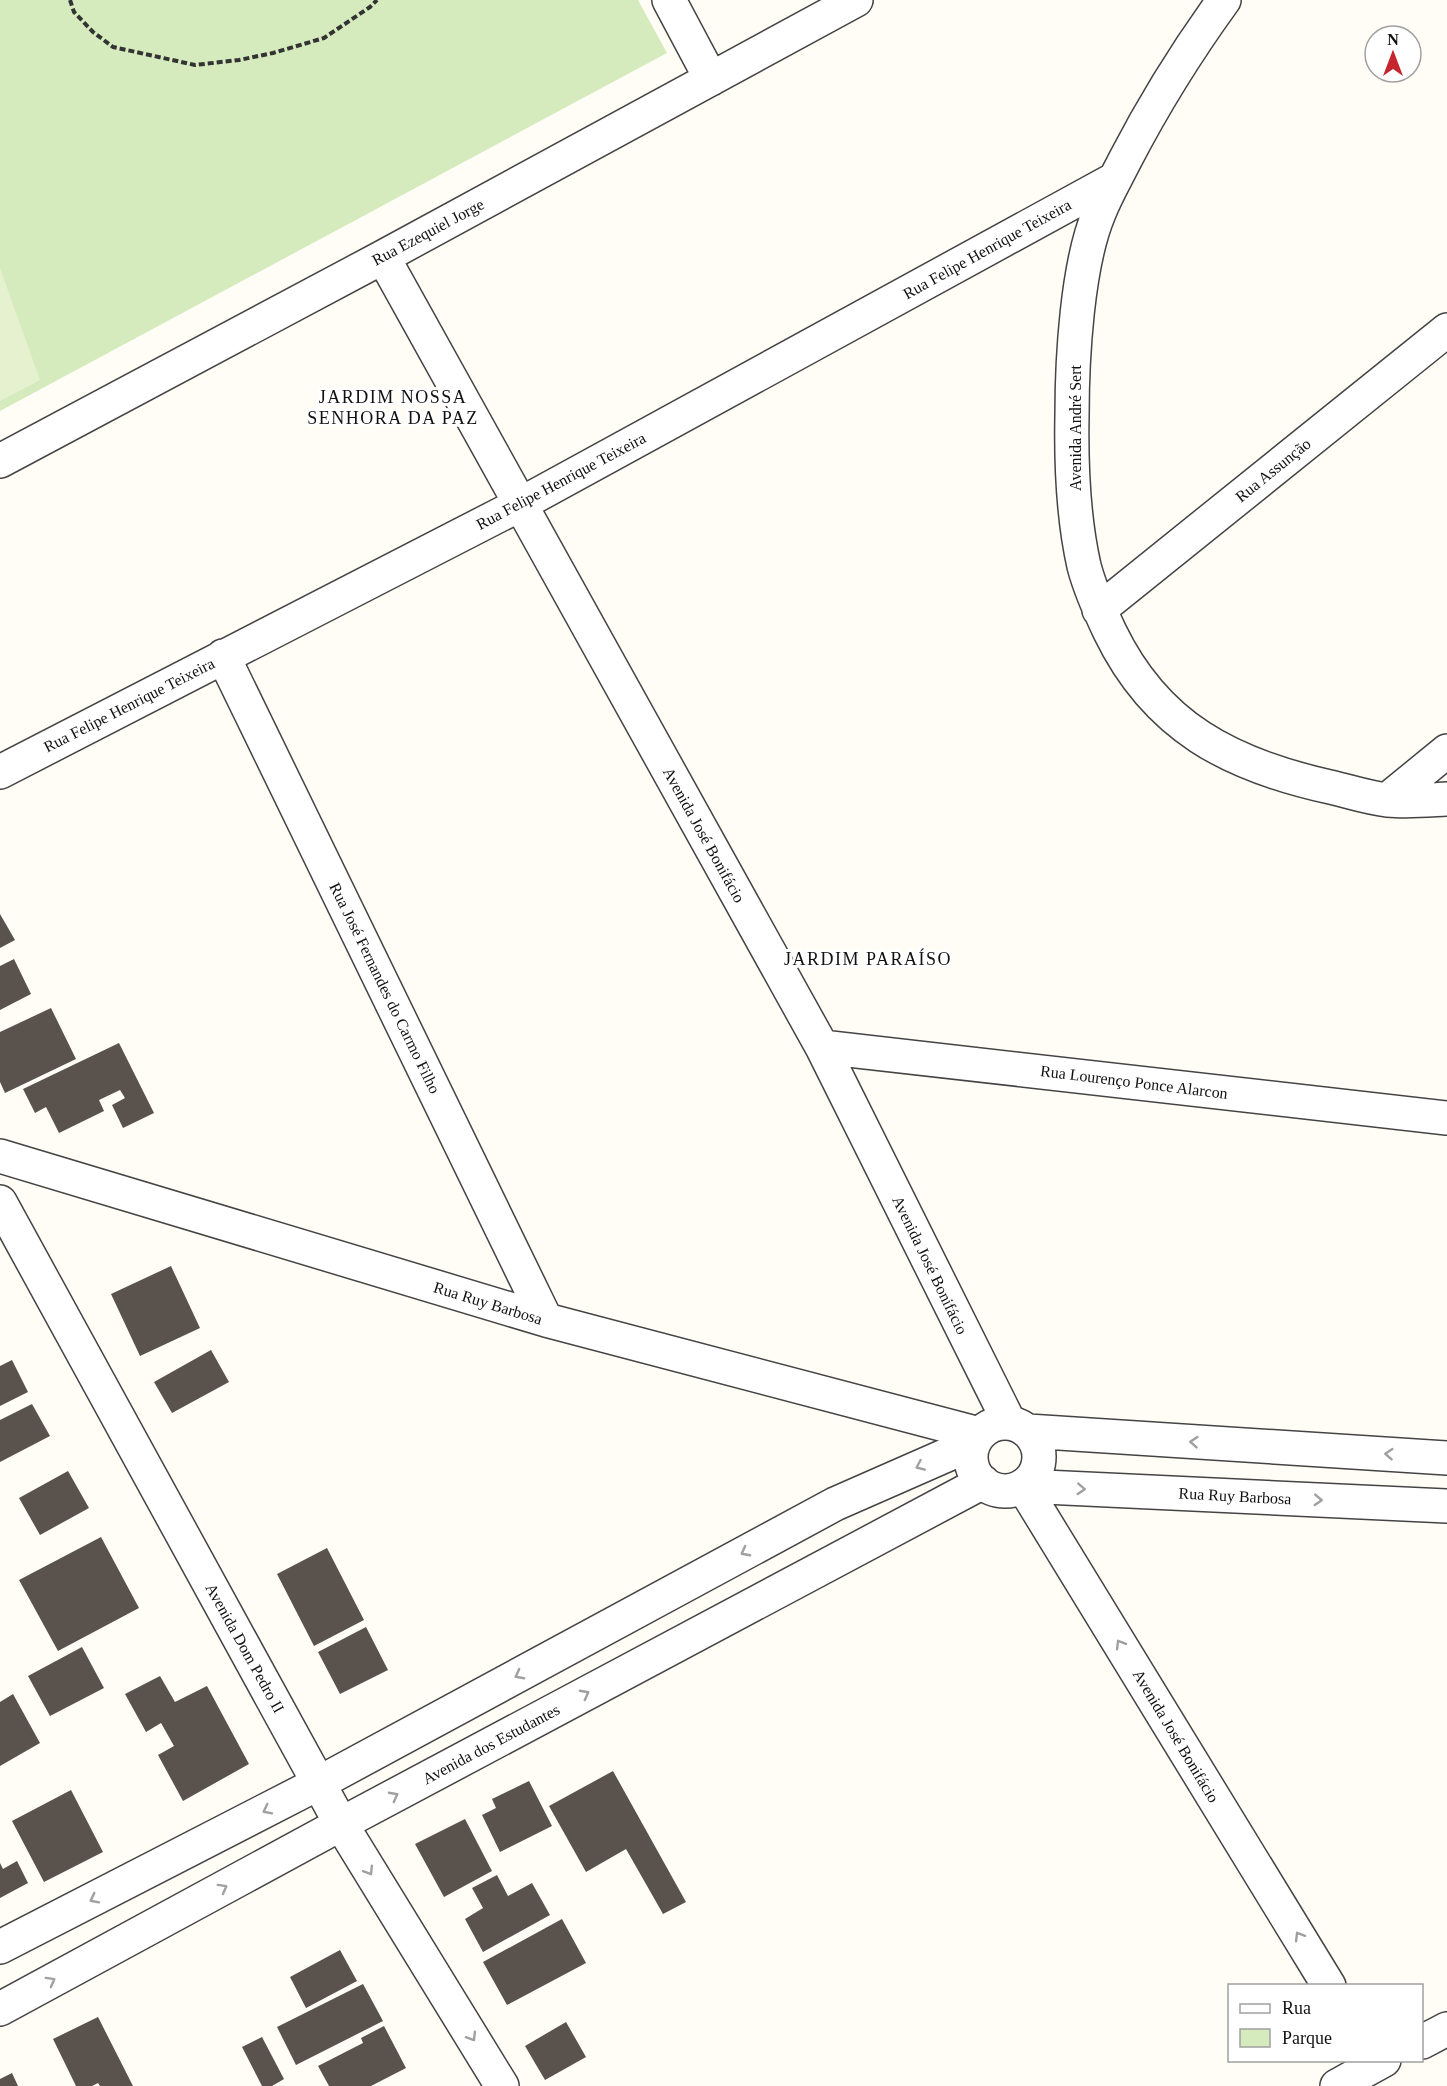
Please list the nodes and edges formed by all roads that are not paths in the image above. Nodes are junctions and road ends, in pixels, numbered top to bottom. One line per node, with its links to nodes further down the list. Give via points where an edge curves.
1 (669, 0): 4 (street)
2 (856, 0): 4 (street, Rua Ezequiel Jorge)
3 (1224, 0): 5 (street, Avenida André Sert, via 1151,110)
4 (711, 79): 6 (street, Rua Ezequiel Jorge)
5 (1115, 179): 9 (street, Rua Felipe Henrique Teixeira); 10 (street, Avenida André Sert, via 1098,215 1087,255 1072,398 1071,470 1078,535)
6 (383, 256): 8 (street, Rua Ezequiel Jorge); 9 (street, Avenida José Bonifácio)
7 (1447, 330): 10 (street, Rua Assunção)
8 (0, 461)
9 (519, 505): 11 (street, Rua Felipe Henrique Teixeira); 16 (street, Avenida José Bonifácio)
10 (1099, 610): 14 (street, Avenida André Sert, via 1121,655 1150,694 1204,741 1248,764 1305,782)
11 (223, 656): 13 (street, Rua Felipe Henrique Teixeira); 20 (street, Rua José Fernandes do Carmo Filho)
12 (1447, 751): 14 (street)
13 (0, 772)
14 (1387, 800): 15 (street, Avenida André Sert)
15 (1447, 800)
16 (822, 1047): 17 (street, Rua Lourenço Ponce Alarcon); 21 (street, Avenida José Bonifácio)
17 (1447, 1118)
18 (0, 1156): 20 (street, Rua Ruy Barbosa)
19 (0, 1202): 26 (street, Avenida Dom Pedro II)
20 (546, 1320): 21 (street, Rua Ruy Barbosa)
21 (998, 1433): 22 (street, Rua Ruy Barbosa, one-way to 21); 23 (street, via 971,1453 976,1474); 24 (street, via 1035,1439 1039,1449 1037,1470); 26 (street, one-way to 26, via 835,1504)
22 (1447, 1458)
23 (983, 1482): 24 (street, via 1002,1491); 27 (street, Avenida dos Estudantes, one-way to 23)
24 (1023, 1486): 25 (street, Rua Ruy Barbosa, one-way to 25); 29 (street, Avenida José Bonifácio, one-way to 24)
25 (1447, 1506)
26 (320, 1783): 27 (street, Avenida Dom Pedro II); 28 (street, one-way to 28)
27 (341, 1824): 30 (street, Avenida dos Estudantes, one-way to 27); 34 (street, Avenida Dom Pedro II, one-way to 34)
28 (0, 1947)
29 (1328, 1984)
30 (0, 2009)
31 (1447, 2029): 32 (street)
32 (1423, 2041)
33 (1381, 2068): 35 (street)
34 (502, 2086)
35 (1337, 2086)

